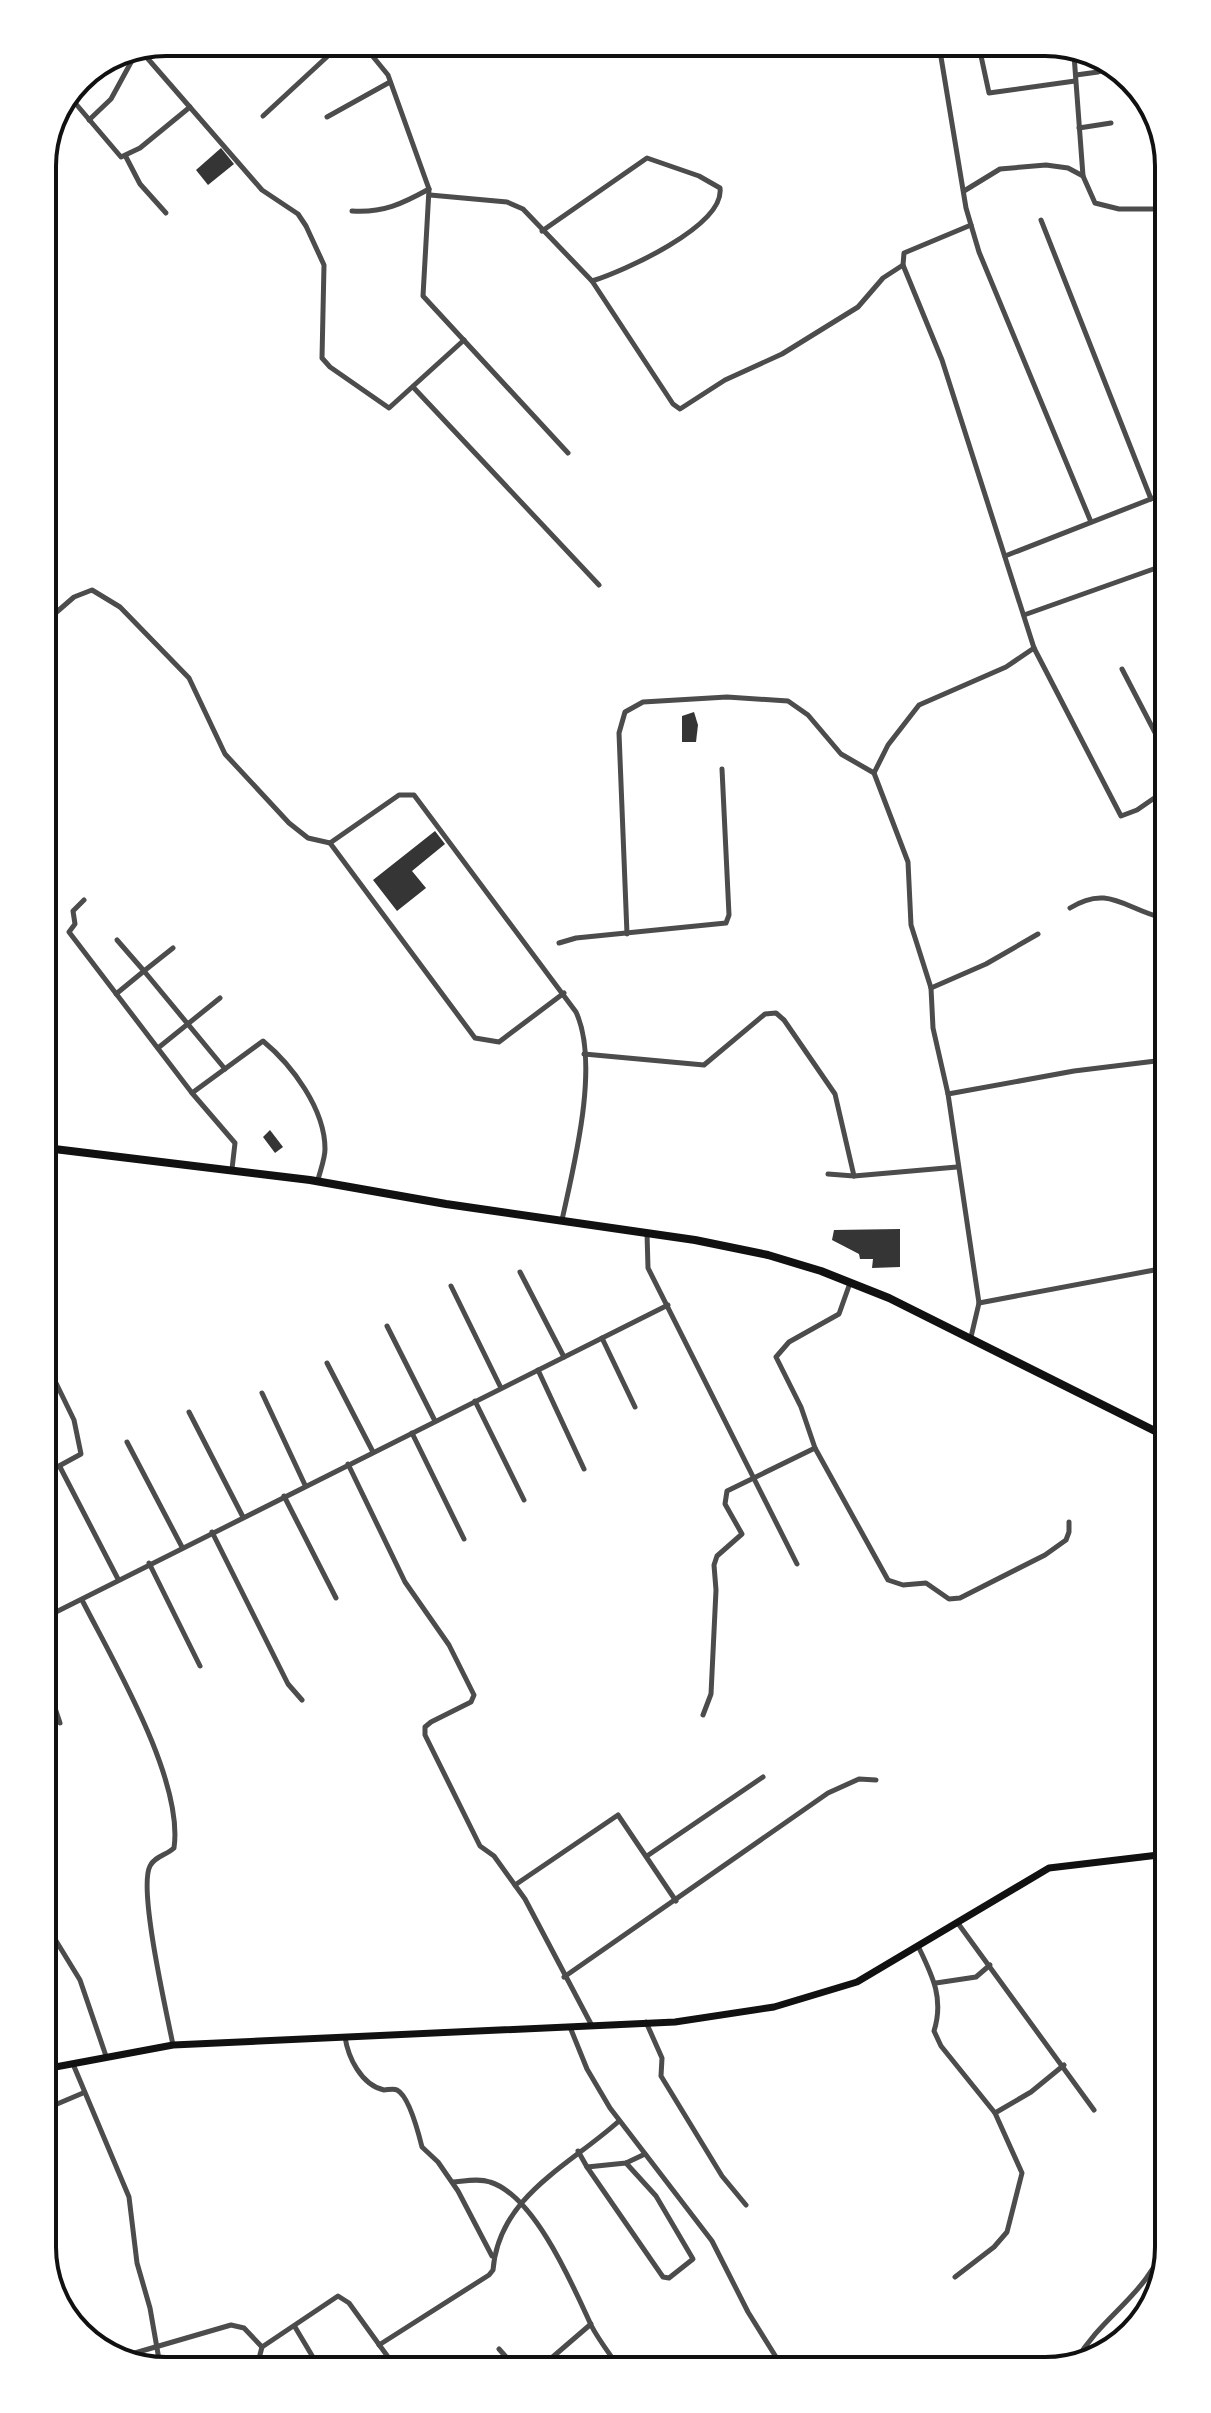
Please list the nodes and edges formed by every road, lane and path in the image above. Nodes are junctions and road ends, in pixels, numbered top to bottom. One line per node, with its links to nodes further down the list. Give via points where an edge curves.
1 (328, 56): 13 (street)
2 (371, 56): 10 (street)
3 (941, 56): 20 (street)
4 (981, 56): 9 (street, via 989,93)
5 (147, 58): 12 (street)
6 (1074, 60): 9 (street)
7 (131, 62): 15 (street, via 111,99)
8 (1100, 71): 9 (street)
9 (1076, 78): 17 (street)
10 (390, 82): 14 (street); 21 (street)
11 (76, 104): 15 (street)
12 (190, 107): 18 (street); 31 (street, via 262,190 298,214 316,244 324,265 322,358 385,407 395,405)
13 (263, 116)
14 (327, 117)
15 (89, 120): 18 (street, via 114,151)
16 (1111, 123): 17 (street)
17 (1079, 128): 19 (street)
18 (126, 157): 24 (street, via 140,184)
19 (1083, 176): 20 (street, via 1068,168 1020,166 1000,169); 22 (street, via 1095,203)
20 (964, 191): 26 (street)
21 (430, 192): 23 (street, via 376,213); 27 (street, via 507,202 523,209); 30 (street, via 423,296)
22 (1155, 209)
23 (352, 211)
24 (166, 213)
25 (1041, 220): 34 (street)
26 (971, 225): 28 (street, via 904,253); 35 (street)
27 (542, 231): 29 (street); 29 (street, via 647,158 720,188 714,210 695,226 629,267)
28 (903, 265): 29 (street, via 883,278 858,307 680,409); 36 (street, via 942,360)
29 (592, 281)
30 (464, 340): 31 (street); 32 (street)
31 (413, 387): 38 (street)
32 (568, 453)
33 (1155, 497): 34 (street)
34 (1151, 499): 35 (street)
35 (1091, 522): 36 (street)
36 (1005, 556): 40 (street)
37 (1155, 568): 40 (street)
38 (599, 585)
39 (56, 614): 47 (street, via 86,590 101,593 120,607 189,678 225,754 299,833)
40 (1024, 615): 41 (street)
41 (1034, 648): 45 (street, via 1006,667 919,705); 46 (street, via 1121,816)
42 (1122, 669): 43 (street)
43 (1155, 733)
44 (722, 769): 51 (street, via 729,919 721,926)
45 (874, 773): 51 (street, via 841,754 808,715 788,701 727,697 632,707 621,719 619,733); 57 (street, via 908,862 911,925)
46 (1155, 798)
47 (330, 843): 58 (street, via 399,795 414,795); 58 (street, via 475,1038 499,1042)
48 (84, 900): 59 (street, via 73,911 76,919 69,932)
49 (1070, 908): 50 (street, via 1092,897 1113,897)
50 (1155, 916)
51 (627, 934): 54 (street)
52 (1038, 934): 57 (street)
53 (117, 940): 56 (street)
54 (559, 943)
55 (173, 948): 56 (street)
56 (144, 971): 59 (street); 61 (street)
57 (931, 988): 67 (street, via 933,1028)
58 (564, 993): 63 (street, via 582,1026)
59 (116, 994): 62 (street)
60 (220, 998): 61 (street)
61 (189, 1024): 62 (street); 65 (street)
62 (158, 1048): 66 (street)
63 (584, 1054): 72 (street, via 704,1065 765,1014 776,1013 835,1094); 74 (street)
64 (1155, 1061): 67 (street)
65 (225, 1069): 66 (street); 73 (street, via 263,1041 283,1058 315,1109 325,1149)
66 (192, 1093): 70 (street, via 235,1143)
67 (948, 1094): 69 (street)
68 (56, 1149): 70 (highway)
69 (957, 1167): 72 (street); 80 (street)
70 (232, 1169): 73 (highway)
71 (828, 1174): 72 (street)
72 (854, 1176)
73 (318, 1181): 74 (highway)
74 (562, 1221): 75 (highway)
75 (647, 1233): 78 (highway, via 768,1255); 81 (street, via 648,1268)
76 (1155, 1270): 80 (street)
77 (520, 1272): 85 (street)
78 (850, 1283): 83 (highway); 98 (street, via 839,1314 789,1342 776,1357)
79 (451, 1286): 89 (street)
80 (979, 1303): 83 (street)
81 (668, 1305): 84 (street); 104 (street)
82 (387, 1326): 94 (street)
83 (971, 1337): 95 (highway)
84 (602, 1338): 85 (street); 92 (street)
85 (564, 1357): 87 (street)
86 (327, 1363): 99 (street)
87 (538, 1370): 89 (street); 103 (street)
88 (56, 1383): 101 (street, via 74,1420 81,1454)
89 (501, 1388): 91 (street)
90 (262, 1393): 105 (street)
91 (475, 1401): 94 (street); 107 (street)
92 (635, 1407)
93 (189, 1412): 108 (street)
94 (435, 1421): 96 (street)
95 (1155, 1431)
96 (412, 1433): 99 (street); 111 (street)
97 (127, 1442): 112 (street)
98 (815, 1448): 104 (street); 109 (street, via 882,1570 896,1585 926,1583 949,1599 960,1598 1057,1547 1069,1532)
99 (373, 1452): 100 (street)
100 (348, 1464): 105 (street); 128 (street, via 405,1582 449,1645 474,1695 471,1702 431,1722 425,1735 480,1846)
101 (60, 1467): 102 (street); 115 (street)
102 (56, 1469)
103 (584, 1469)
104 (753, 1476): 114 (street); 122 (street, via 727,1491 725,1504 742,1534 714,1565 711,1694)
105 (305, 1485): 106 (street)
106 (284, 1496): 108 (street); 116 (street)
107 (524, 1500)
108 (243, 1517): 110 (street)
109 (1069, 1522)
110 (212, 1532): 112 (street); 120 (street, via 288,1684)
111 (464, 1539)
112 (182, 1547): 113 (street)
113 (149, 1563): 115 (street); 119 (street)
114 (797, 1564)
115 (118, 1579): 117 (street)
116 (336, 1598)
117 (82, 1600): 118 (street); 140 (street, via 131,1695 168,1793 174,1848 153,1861 148,1872)
118 (56, 1612)
119 (200, 1666)
120 (302, 1700)
121 (56, 1711): 123 (street)
122 (703, 1715)
123 (60, 1723)
124 (763, 1777): 127 (street)
125 (876, 1780): 129 (street, via 859,1779 828,1793)
126 (1155, 1855): 130 (main road, via 1049,1868)
127 (647, 1856): 128 (street, via 618,1815); 129 (street)
128 (515, 1885): 134 (street)
129 (676, 1901): 134 (street)
130 (957, 1922): 132 (main road); 133 (street)
131 (56, 1941): 141 (street, via 80,1980)
132 (919, 1948): 135 (street); 136 (main road, via 857,1982 799,2001 708,2018)
133 (990, 1965): 135 (street, via 976,1977); 143 (street)
134 (564, 1977): 137 (street)
135 (936, 1983): 148 (street, via 940,2011 934,2031)
136 (646, 2021): 137 (main road); 156 (street, via 662,2058 661,2076 722,2176)
137 (591, 2024): 138 (main road)
138 (570, 2026): 139 (main road); 149 (street, via 587,2069)
139 (345, 2036): 140 (main road); 154 (street, via 359,2072 383,2090 401,2094 422,2147)
140 (173, 2045): 141 (main road)
141 (106, 2056): 142 (main road)
142 (73, 2064): 144 (main road); 145 (street)
143 (1064, 2065): 147 (street); 148 (street)
144 (56, 2067)
145 (83, 2093): 146 (street); 163 (street, via 110,2144 129,2197 137,2263)
146 (56, 2104)
147 (1094, 2110)
148 (995, 2113): 159 (street, via 1022,2173 1007,2232)
149 (619, 2121): 150 (street); 151 (street)
150 (578, 2151): 153 (street); 155 (street)
151 (645, 2153): 152 (street); 175 (street, via 712,2241)
152 (626, 2163): 153 (street); 153 (street, via 656,2196 693,2259 669,2278 663,2277)
153 (587, 2167)
154 (452, 2182): 155 (street, via 489,2181); 157 (street)
155 (519, 2204): 157 (street); 160 (street, via 552,2247)
156 (746, 2205)
157 (492, 2256): 162 (street, via 489,2275)
158 (1152, 2273): 166 (street)
159 (955, 2277)
160 (591, 2324): 173 (street); 174 (street)
161 (295, 2327): 162 (street, via 338,2296); 164 (street); 170 (street)
162 (379, 2345): 171 (street)
163 (157, 2346): 164 (street, via 231,2325 244,2328); 167 (street); 168 (street)
164 (262, 2347): 169 (street)
165 (499, 2349): 172 (street)
166 (1083, 2350)
167 (136, 2353)
168 (159, 2357)
169 (259, 2357)
170 (313, 2357)
171 (388, 2357)
172 (506, 2357)
173 (553, 2357)
174 (612, 2357)
175 (776, 2357)

